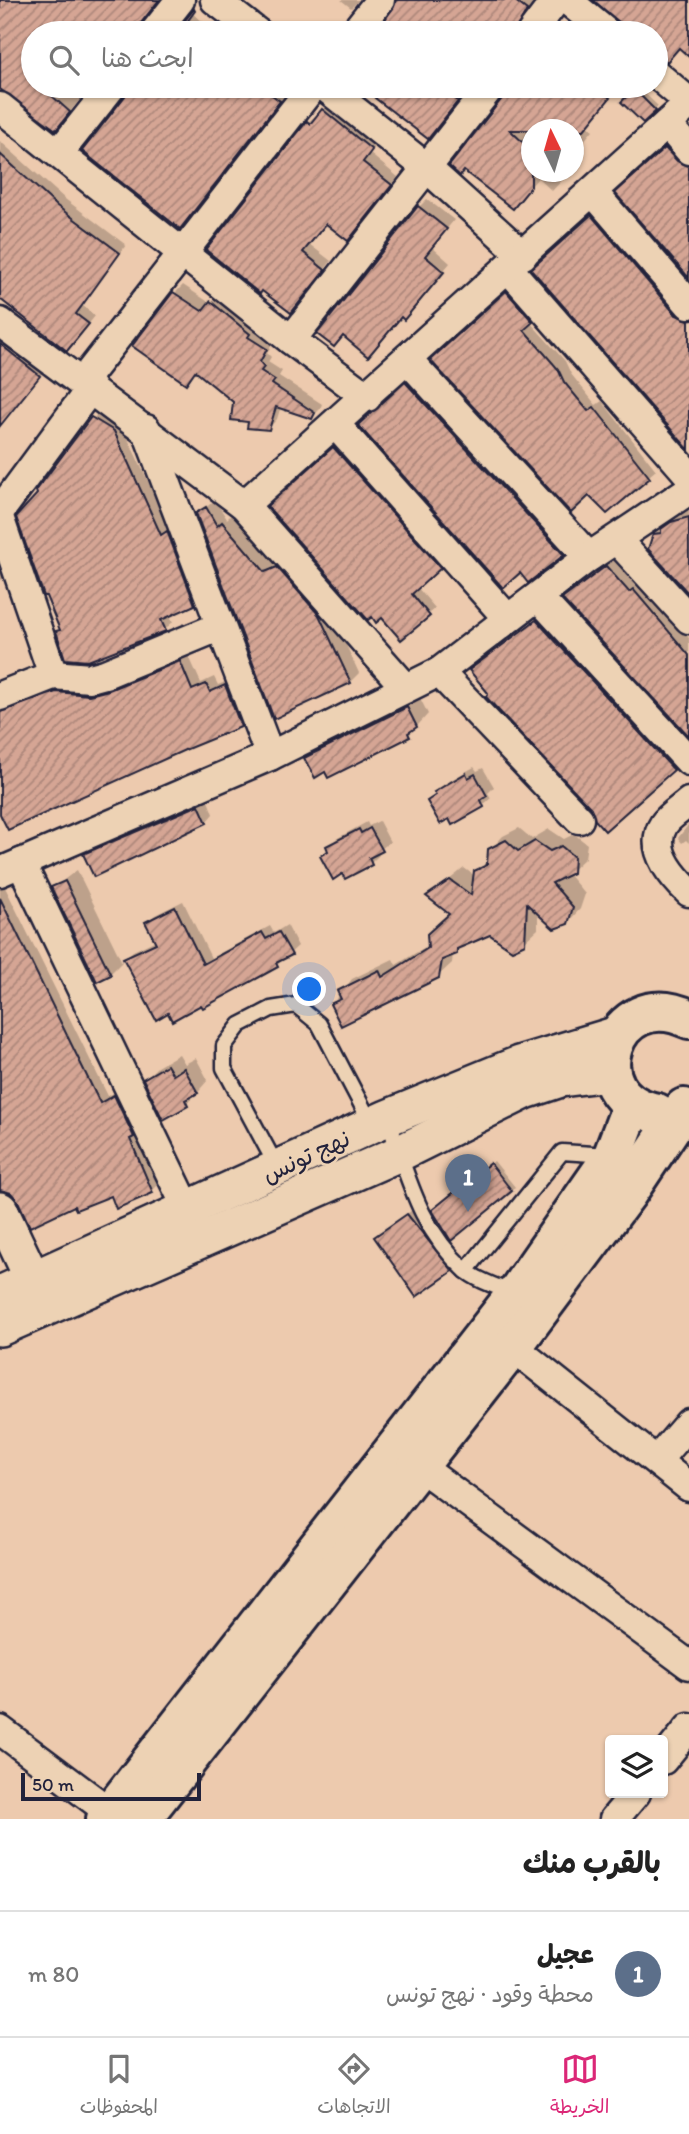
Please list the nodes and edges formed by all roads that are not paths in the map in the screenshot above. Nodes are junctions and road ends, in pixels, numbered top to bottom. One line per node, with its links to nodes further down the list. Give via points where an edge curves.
1 (180, 0): 6 (street)
2 (215, 0): 7 (street)
3 (380, 0): 8 (street)
4 (556, 0): 9 (street)
5 (567, 0): 10 (street)
6 (163, 21)
7 (242, 21)
8 (363, 21)
9 (540, 21)
10 (592, 21)
11 (668, 85): 16 (street)
12 (102, 98): 20 (street)
13 (304, 98): 23 (street)
14 (339, 98): 21 (street)
15 (482, 98): 21 (street)
16 (689, 103): 18 (street)
17 (0, 107): 20 (street)
18 (667, 124): 19 (street); 22 (street)
19 (689, 150)
20 (58, 153): 23 (street)
21 (427, 168): 24 (street); 27 (street)
22 (593, 191): 24 (street); 25 (street)
23 (183, 251): 27 (street); 29 (street)
24 (515, 262): 28 (street); 33 (street)
25 (689, 304)
26 (0, 322): 29 (street)
27 (291, 340): 30 (street)
28 (408, 360): 30 (street); 39 (street)
29 (86, 385): 32 (street); 36 (street)
30 (367, 397): 31 (street)
31 (336, 425): 35 (street); 41 (street)
32 (146, 429): 35 (street); 43 (street)
33 (689, 475)
34 (689, 490): 38 (street)
35 (244, 505): 46 (street)
36 (0, 511)
37 (0, 520): 45 (street)
38 (617, 540): 39 (street); 42 (street)
39 (589, 557): 40 (street)
40 (538, 597): 41 (street); 49 (street)
41 (508, 619): 44 (street)
42 (689, 619)
43 (221, 626): 45 (street, via 105,674 90,678); 48 (street)
44 (439, 672): 46 (street); 51 (street)
45 (53, 675): 47 (street)
46 (406, 688): 48 (street)
47 (0, 696)
48 (270, 756): 52 (street)
49 (689, 761)
50 (689, 802): 53 (street, via 664,823 660,835 664,862)
51 (579, 819)
52 (11, 868): 64 (street)
53 (689, 892)
54 (685, 1013): 55 (main road, via 638,1016)
55 (618, 1034): 56 (main road); 59 (street, نهج تونس, via 519,1064)
56 (610, 1073): 57 (main road); 60 (street, نهج تونس, via 561,1079 525,1091)
57 (632, 1105): 58 (main road, via 658,1113); 61 (main road)
58 (686, 1106): 70 (main road, via 628,1192)
59 (379, 1122): 60 (lane); 62 (street, نهج تونس); 62 (lane, via 319,1024 296,1006 271,1009 240,1025 223,1046 224,1068)
60 (400, 1153): 64 (street, نهج تونس); 65 (lane, via 422,1216)
61 (613, 1155): 65 (lane, via 562,1152); 68 (main road)
62 (278, 1169): 64 (street, نهج تونس)
63 (0, 1210): 66 (street)
64 (195, 1224): 66 (street, نهج تونس)
65 (466, 1271): 68 (lane)
66 (39, 1293): 67 (street, نهج تونس); 69 (street, نهج تونس)
67 (0, 1294)
68 (516, 1294): 70 (main road)
69 (0, 1328)
70 (501, 1338): 72 (main road); 73 (street)
71 (689, 1423): 73 (street)
72 (407, 1457): 75 (street); 80 (main road)
73 (658, 1460): 74 (street)
74 (689, 1487)
75 (689, 1665)
76 (689, 1728): 78 (street)
77 (0, 1730): 80 (street)
78 (668, 1754)
79 (632, 1798): 81 (street)
80 (119, 1817)
81 (614, 1819)

